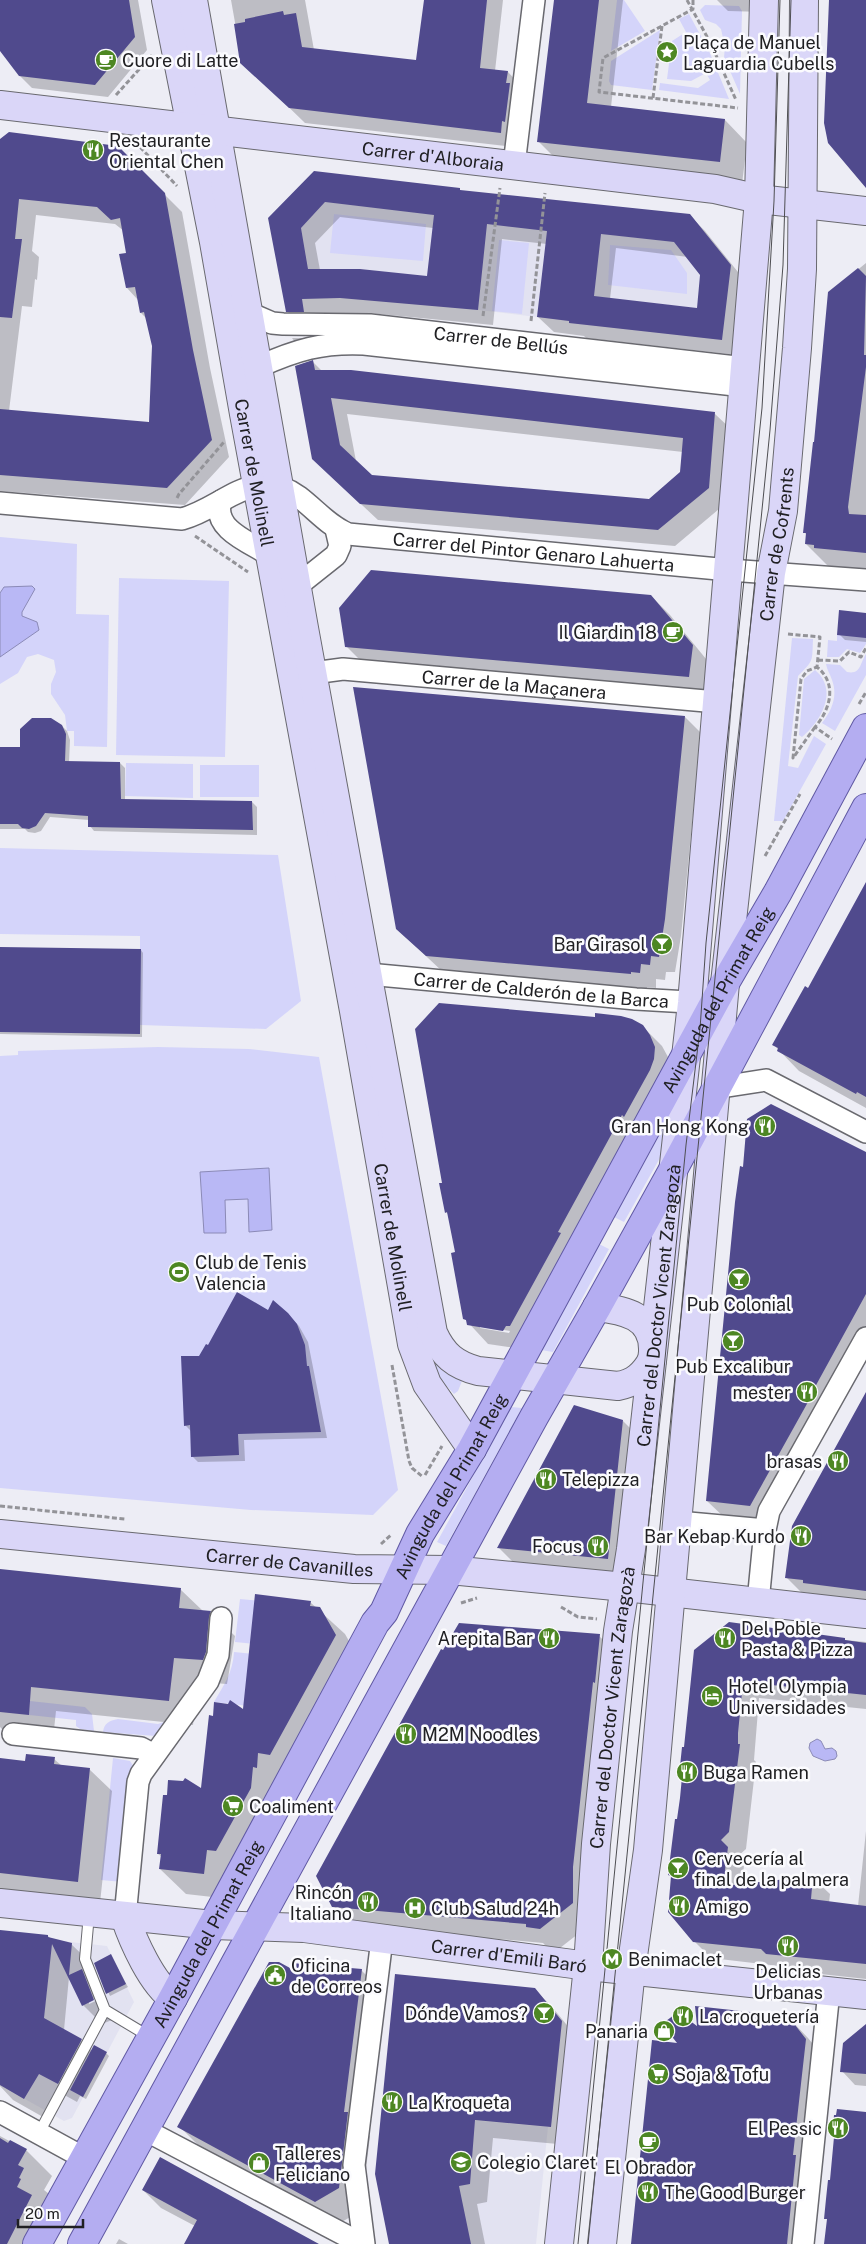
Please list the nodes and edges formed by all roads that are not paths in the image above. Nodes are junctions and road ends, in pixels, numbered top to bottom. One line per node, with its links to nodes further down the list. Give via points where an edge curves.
1 (166, 0): 7 (street, Carrer de Molinell)
2 (193, 0): 7 (street, Carrer de Molinell)
3 (534, 0): 8 (street)
4 (764, 0): 9 (street, Carrer de Cofrents)
5 (804, 0): 10 (street, Carrer de Cofrents)
6 (0, 105): 7 (street, Carrer d'Alboraia)
7 (204, 130): 8 (street, Carrer d'Alboraia); 12 (street, Carrer de Molinell); 16 (street, Carrer de Molinell, via 214,242)
8 (507, 176): 9 (street, Carrer d'Alboraia, via 715,189)
9 (759, 199): 10 (street, Carrer d'Alboraia); 15 (street, Carrer de Cofrents)
10 (801, 204): 11 (street, Carrer d'Alboraia); 22 (street, Carrer de Cofrents, via 802,269 797,348 782,511)
11 (866, 211)
12 (249, 313): 13 (street, Carrer de Bellús, via 272,322); 14 (street, Carrer de Molinell)
13 (329, 333): 14 (street, Carrer de Bellús, via 303,349); 15 (street, Carrer de Bellús, via 389,327)
14 (258, 367): 16 (street, Carrer de Molinell)
15 (744, 377): 21 (street, Carrer de Cofrents)
16 (269, 485): 17 (street, via 241,490); 19 (street, Carrer del Pintor Genaro Lahuerta, via 300,497); 20 (street, Carrer de Molinell); 24 (street, Carrer de Molinell)
17 (221, 501): 18 (street, via 199,514 182,519); 20 (street, via 220,518 224,526)
18 (0, 504)
19 (336, 529): 21 (street, Carrer del Pintor Genaro Lahuerta, via 348,534); 24 (street, via 340,546 336,556)
20 (270, 554): 29 (street, Carrer de Molinell)
21 (729, 570): 22 (street, Carrer del Pintor Genaro Lahuerta); 26 (street, Carrer de Cofrents)
22 (771, 573): 23 (street, Carrer del Pintor Genaro Lahuerta); 31 (street, Carrer de Cofrents)
23 (866, 580)
24 (297, 586): 25 (street, Carrer de Molinell)
25 (313, 673): 26 (street, Carrer de la Maçanera, via 343,669); 29 (street, Carrer de Molinell)
26 (717, 702): 31 (street, Carrer de Cofrents)
27 (866, 728): 31 (main road, Avinguda del Primat Reig, via 778,892)
28 (866, 808): 34 (main road)
29 (352, 943): 30 (street, Carrer de Molinell); 32 (street, Carrer de Molinell)
30 (368, 974): 31 (street, Carrer de Calderón de la Barca); 32 (street, Carrer de Molinell)
31 (710, 996): 33 (main road, Avinguda del Primat Reig); 34 (street, Carrer de Cofrents)
32 (364, 1009): 40 (street, Carrer de Molinell, via 433,1334 446,1356 457,1364 478,1371); 42 (street, Carrer de Molinell, via 412,1344 427,1384)
33 (686, 1053): 36 (street, Carrer del Doctor Vicent Zaragozà); 40 (main road, Avinguda del Primat Reig)
34 (715, 1088): 35 (street, via 766,1080); 36 (main road); 43 (street, Carrer del Doctor Vicent Zaragozà)
35 (866, 1132)
36 (674, 1168): 37 (main road); 39 (street, Carrer del Doctor Vicent Zaragozà)
37 (597, 1307): 39 (street, via 624,1311 637,1317 648,1329 653,1342); 41 (main road)
38 (866, 1338): 44 (street, via 769,1511)
39 (652, 1355): 41 (street, Carrer de Molinell, via 645,1372 628,1384 618,1386); 48 (street, Carrer del Doctor Vicent Zaragozà)
40 (512, 1375): 41 (street, Carrer de Molinell); 42 (main road, Avinguda del Primat Reig)
41 (556, 1380): 47 (main road)
42 (472, 1448): 46 (main road, Avinguda del Primat Reig, via 420,1534)
43 (678, 1522): 44 (street); 49 (street, Carrer del Doctor Vicent Zaragozà)
44 (764, 1530): 50 (street)
45 (0, 1534): 46 (street, Carrer de Cavanilles, via 345,1568)
46 (405, 1570): 47 (street, Carrer de Cavanilles); 58 (main road, Avinguda del Primat Reig)
47 (450, 1570): 48 (street, Carrer de Cavanilles); 59 (main road)
48 (625, 1587): 49 (street, Carrer de Cavanilles); 61 (street, Carrer del Doctor Vicent Zaragozà, via 596,1844)
49 (671, 1592): 50 (street, Carrer de Cavanilles); 62 (street, Carrer del Doctor Vicent Zaragozà, via 648,1850)
50 (758, 1602): 51 (street, Carrer de Cavanilles)
51 (866, 1614)
52 (221, 1618): 54 (street, via 218,1655 211,1675)
53 (13, 1734): 54 (street, via 141,1748)
54 (154, 1755): 57 (street, via 138,1782)
55 (0, 1903): 56 (street, Carrer d'Emili Baró)
56 (89, 1913): 57 (street, Carrer d'Emili Baró); 66 (lane, via 85,1959)
57 (126, 1917): 58 (street, Carrer d'Emili Baró); 65 (street, via 158,1984)
58 (213, 1924): 59 (street, Carrer d'Emili Baró); 65 (main road, Avinguda del Primat Reig)
59 (256, 1926): 60 (street, Carrer d'Emili Baró, via 304,1928); 69 (main road)
60 (382, 1939): 61 (street, Carrer d'Emili Baró); 74 (street, via 354,2165)
61 (588, 1966): 62 (street, Carrer d'Emili Baró); 75 (street, Carrer del Doctor Vicent Zaragozà)
62 (631, 1970): 63 (street, Carrer d'Emili Baró); 76 (street, Carrer del Doctor Vicent Zaragozà)
63 (829, 1992): 64 (street, Carrer d'Emili Baró); 77 (street)
64 (866, 1995)
65 (173, 1998): 67 (main road, Avinguda del Primat Reig); 69 (main road, via 176,2023 144,2090)
66 (105, 2010): 67 (lane); 70 (lane)
67 (151, 2037): 71 (main road, Avinguda del Primat Reig)
68 (0, 2112): 70 (street)
69 (145, 2130): 73 (main road); 74 (street)
70 (39, 2133): 71 (street)
71 (84, 2158): 72 (main road, Avinguda del Primat Reig)
72 (37, 2244)
73 (82, 2244)
74 (363, 2244)
75 (559, 2244)
76 (602, 2244)
77 (803, 2244)

